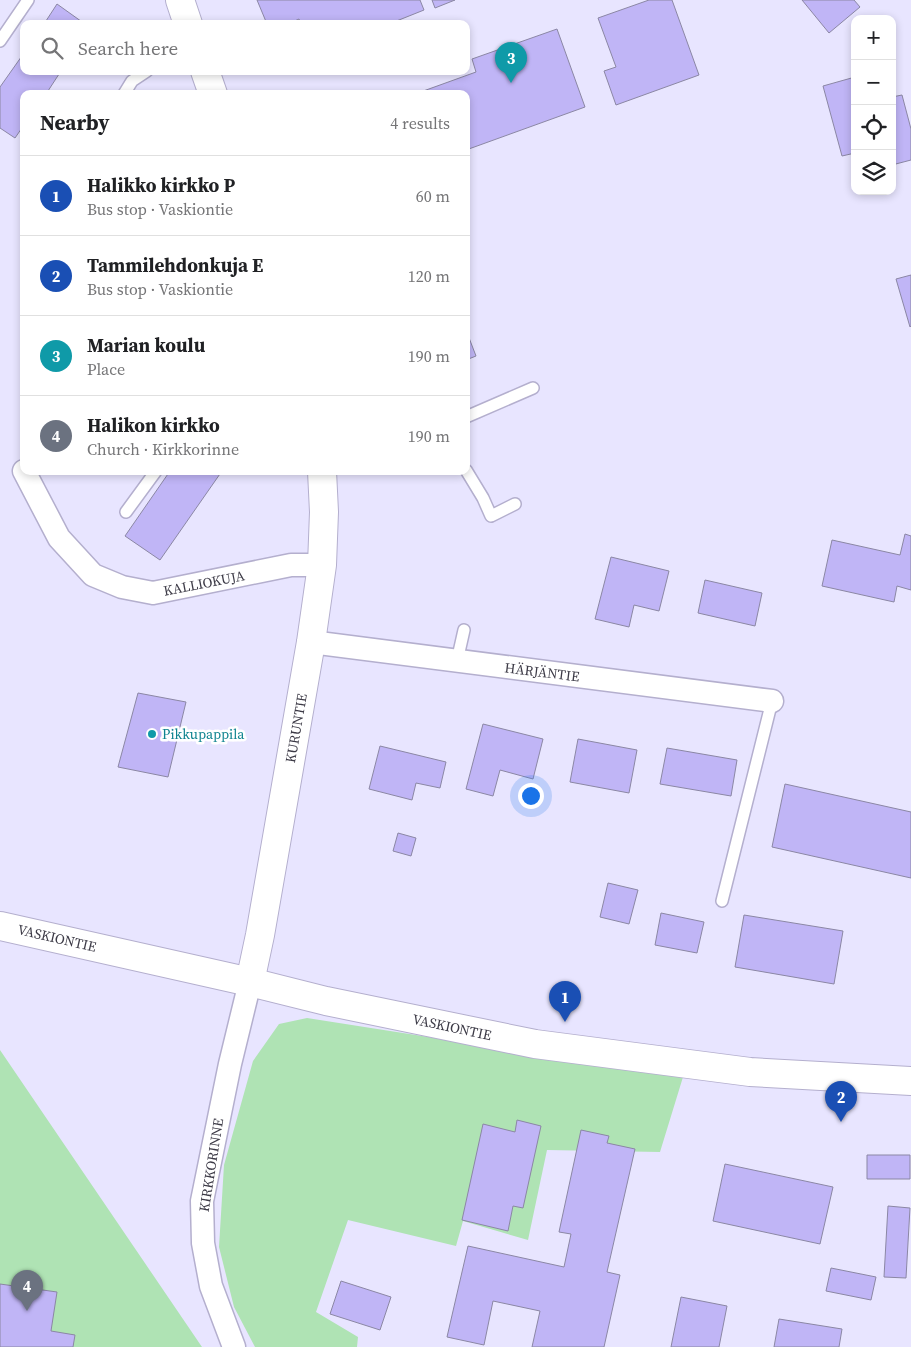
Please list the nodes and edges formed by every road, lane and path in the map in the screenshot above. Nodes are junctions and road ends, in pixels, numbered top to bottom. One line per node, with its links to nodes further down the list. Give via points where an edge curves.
1 (28, 0): 4 (lane)
2 (180, 0): 3 (main road)
3 (187, 20)
4 (0, 41)
5 (142, 75): 7 (lane)
6 (206, 75): 8 (main road)
7 (127, 90)
8 (212, 90)
9 (533, 388): 10 (lane)
10 (470, 415)
11 (26, 475): 17 (street, KALLIOKUJA, via 59,538 93,575 122,588 153,593 290,566)
12 (153, 475): 16 (lane)
13 (323, 475): 17 (main road, KURUNTIE)
14 (469, 475): 15 (lane, via 491,516)
15 (515, 504)
16 (126, 512)
17 (322, 565): 19 (main road, KURUNTIE)
18 (464, 630): 20 (lane)
19 (311, 642): 20 (street, HÄRJÄNTIE); 24 (main road, KURUNTIE)
20 (457, 661): 21 (street, HÄRJÄNTIE)
21 (772, 701): 22 (lane)
22 (722, 901)
23 (0, 926): 24 (main road, VASKIONTIE)
24 (250, 982): 25 (main road, VASKIONTIE, via 535,1044 750,1072); 26 (street, KIRKKORINNE, via 202,1201 203,1243 210,1286)
25 (911, 1081)
26 (234, 1347)

